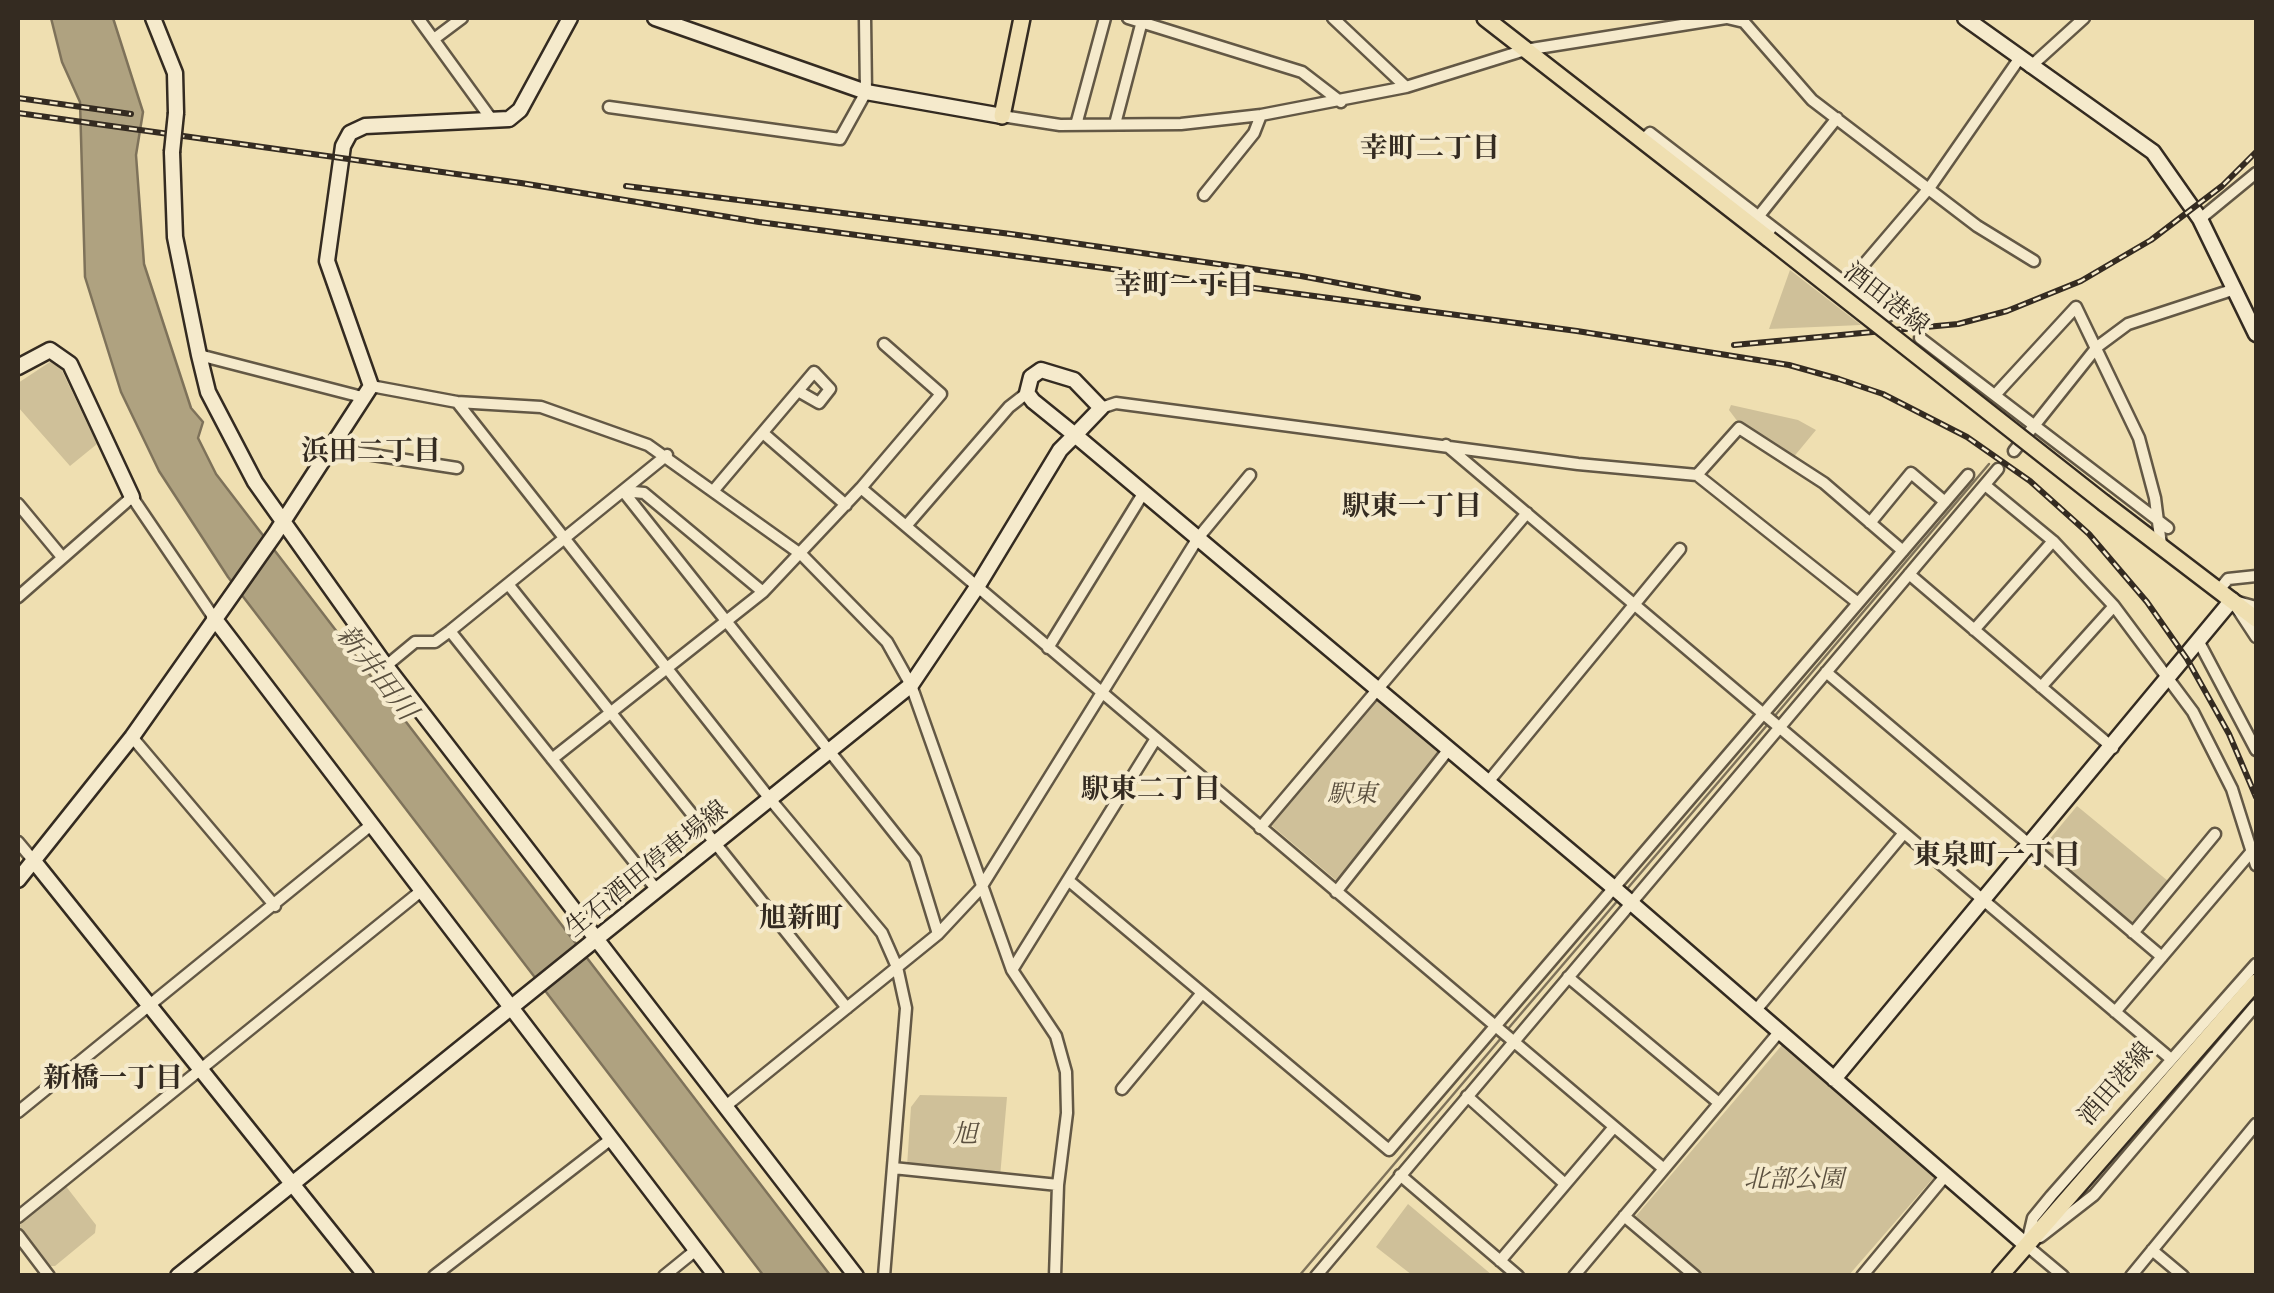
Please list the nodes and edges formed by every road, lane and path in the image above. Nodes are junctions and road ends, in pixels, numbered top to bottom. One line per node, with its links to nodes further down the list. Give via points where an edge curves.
1 (152, 18): 43 (street, bridge, via 176,73 175,237)
2 (418, 18): 16 (street)
3 (462, 18): 16 (street)
4 (570, 18): 26 (street, via 520,110)
5 (656, 18): 20 (street)
6 (865, 18): 20 (street)
7 (1022, 18): 24 (main road)
8 (1104, 18): 28 (street)
9 (1128, 18): 15 (street)
10 (1333, 18): 19 (street)
11 (1485, 18): 17 (main road, 酒田港線)
12 (1727, 18): 17 (street); 25 (street, via 1744,22 1812,100)
13 (1965, 18): 18 (street)
14 (2084, 18): 18 (street)
15 (1142, 21): 21 (street, via 1302,72); 27 (street)
16 (434, 39): 26 (street)
17 (1525, 50): 19 (street); 29 (main road, 酒田港線)
18 (2024, 63): 31 (street); 34 (street, via 2153,152)
19 (1406, 86): 21 (street)
20 (866, 92): 22 (street, via 840,139); 24 (street)
21 (1341, 102): 23 (street)
22 (610, 107)
23 (1261, 114): 27 (street); 32 (street, via 1254,133)
24 (1002, 116): 28 (street)
25 (1837, 118): 31 (street); 33 (street)
26 (492, 120): 45 (street, via 366,126 343,146 328,270)
27 (1115, 124): 28 (street)
28 (1076, 125)
29 (1642, 141): 33 (street, via 1650,133); 82 (main road, 酒田港線, bridge)
30 (2256, 172): 34 (street)
31 (1930, 187): 35 (street); 36 (street)
32 (1204, 194)
33 (1758, 217): 36 (street)
34 (2200, 220): 37 (street)
35 (2034, 262)
36 (1848, 283): 38 (street)
37 (2235, 289): 39 (street); 42 (street, via 2128,324)
38 (1888, 316)
39 (2256, 334)
40 (1920, 338): 48 (street)
41 (884, 344): 64 (street, via 941,394)
42 (2097, 347): 48 (street, via 2076,307); 51 (street); 75 (street, via 2138,438)
43 (199, 356): 45 (street); 77 (street, via 224,424)
44 (18, 367): 68 (street, via 50,350 70,364)
45 (367, 391): 49 (street); 55 (street)
46 (798, 391): 52 (street)
47 (1027, 393): 50 (street, via 1041,370 1058,372); 53 (street); 76 (street)
48 (1995, 394): 51 (street)
49 (457, 402): 57 (street, via 541,407); 79 (street)
50 (1101, 408): 53 (street, 生石酒田停車場線); 54 (street, via 1116,403)
51 (2034, 425): 56 (street); 75 (street)
52 (763, 433): 65 (street); 71 (street)
53 (1075, 435): 67 (street); 90 (street, 生石酒田停車場線)
54 (1446, 445): 61 (street); 72 (street)
55 (328, 448): 58 (street); 77 (street)
56 (2014, 451)
57 (667, 455): 65 (street); 66 (street)
58 (458, 468)
59 (1998, 469): 63 (street)
60 (1250, 475): 80 (street)
61 (1697, 475): 73 (street, via 1739,428); 94 (street)
62 (1968, 475): 69 (street)
63 (1984, 485): 78 (street); 81 (street)
64 (861, 488): 71 (street); 76 (street)
65 (714, 490): 85 (street)
66 (623, 491): 79 (street); 91 (street, via 644,492); 100 (street)
67 (1144, 492): 80 (street); 105 (street)
68 (132, 497): 86 (street); 98 (street)
69 (1945, 502): 73 (street, via 1912,473); 74 (street)
70 (18, 504): 86 (street)
71 (846, 505): 85 (street)
72 (1527, 514): 95 (street); 112 (street)
73 (1870, 522): 84 (street)
74 (1927, 523): 78 (street); 84 (street)
75 (2163, 525): 82 (street)
76 (906, 526): 90 (street)
77 (278, 528): 98 (street); 106 (street)
78 (1942, 536): 87 (street)
79 (564, 538): 89 (street); 107 (street)
80 (1198, 538): 112 (street); 113 (street)
81 (2053, 542): 96 (street); 101 (street)
82 (2161, 546): 92 (main road, 酒田港線)
83 (1680, 548): 95 (street)
84 (1903, 551): 94 (street)
85 (802, 555): 91 (street); 110 (street, via 881,635)
86 (62, 558): 93 (street)
87 (1909, 574): 101 (street); 108 (street)
88 (2256, 576): 92 (street, via 2228,579)
89 (508, 584): 102 (street); 115 (street)
90 (978, 588): 105 (street); 110 (street, 生石酒田停車場線)
91 (763, 592): 100 (street)
92 (2226, 595): 97 (street); 99 (main road, 酒田港線); 103 (street); 104 (street)
93 (18, 597)
94 (1858, 603): 114 (street)
95 (1634, 605): 114 (street); 124 (street)
96 (2114, 606): 109 (street); 111 (street)
97 (2256, 607)
98 (214, 618): 117 (street); 126 (street)
99 (2256, 620)
100 (726, 622): 107 (street); 122 (street)
101 (1974, 630): 111 (street)
102 (450, 631): 106 (street, via 435,642 415,642); 123 (street)
103 (2256, 637)
104 (2200, 644): 109 (street); 121 (street)
105 (1048, 648): 113 (street)
106 (386, 666): 148 (street)
107 (668, 670): 115 (street); 125 (street)
108 (1826, 672): 116 (street); 132 (street)
109 (2170, 680): 120 (street); 133 (street, via 2226,776)
110 (911, 685): 122 (street, 生石酒田停車場線); 140 (street)
111 (2041, 687): 120 (street)
112 (1377, 688): 119 (street); 127 (street)
113 (1101, 694): 118 (street); 140 (street)
114 (1763, 714): 116 (street); 138 (street)
115 (611, 715): 123 (street); 131 (street)
116 (1779, 728): 128 (street); 144 (street)
117 (132, 737): 134 (street); 145 (street)
118 (1155, 740): 127 (street); 137 (street)
119 (1449, 748): 124 (street); 142 (street)
120 (2112, 748): 132 (street)
121 (2256, 750)
122 (830, 751): 125 (street, 生石酒田停車場線); 147 (street, via 915,860)
123 (552, 759): 139 (street)
124 (1488, 782): 138 (street)
125 (770, 799): 131 (street, 生石酒田停車場線); 151 (street, via 882,933)
126 (371, 825): 141 (street); 145 (street)
127 (1260, 828): 142 (street)
128 (1904, 833): 143 (street); 160 (street)
129 (2215, 834): 146 (street)
130 (18, 842): 134 (street)
131 (714, 844): 139 (street, 生石酒田停車場線); 159 (street)
132 (2030, 846): 143 (street); 146 (street)
133 (2252, 851): 135 (street); 149 (street)
134 (33, 860): 136 (street); 156 (street)
135 (2256, 865)
136 (18, 880)
137 (1068, 880): 152 (street); 155 (street)
138 (1614, 888): 144 (street); 162 (street)
139 (656, 889): 148 (street, 生石酒田停車場線)
140 (980, 890): 147 (street); 152 (street)
141 (421, 891): 158 (street); 166 (street)
142 (1336, 892): 162 (street)
143 (1984, 901): 161 (street); 167 (street)
144 (1631, 902): 153 (street); 160 (street)
145 (275, 906): 156 (street)
146 (2133, 933): 149 (street)
147 (938, 934): 151 (street)
148 (594, 941): 158 (street, 生石酒田停車場線); 171 (street)
149 (2162, 957): 161 (street)
150 (2256, 964): 165 (street, 酒田港線)
151 (897, 967): 159 (street); 176 (street, via 906,1008)
152 (1012, 970): 182 (street, via 1056,1036 1066,1072)
153 (1568, 977): 164 (street); 170 (street)
154 (2256, 982): 186 (main road, 酒田港線)
155 (1202, 993): 162 (street, via 1389,1150); 168 (street)
156 (150, 1005): 166 (street); 172 (street)
157 (2256, 1005): 186 (street, 酒田港線, via 2094,1194)
158 (518, 1006): 175 (street); 180 (street, 生石酒田停車場線)
159 (847, 1008): 171 (street)
160 (1756, 1010): 163 (street)
161 (2115, 1012): 165 (street)
162 (1496, 1027): 164 (street)
163 (1780, 1031): 167 (street); 170 (street)
164 (1513, 1042): 169 (street); 174 (street)
165 (2171, 1060): 186 (street, 酒田港線, via 2033,1218)
166 (200, 1069): 180 (street); 184 (street)
167 (1834, 1078): 179 (street)
168 (1122, 1088)
169 (1467, 1096): 178 (street); 181 (street)
170 (1720, 1103): 177 (street)
171 (727, 1105): 196 (street)
172 (18, 1112)
173 (2256, 1124): 188 (street)
174 (1614, 1127): 177 (street); 181 (street)
175 (611, 1140): 187 (street); 193 (street)
176 (893, 1168): 182 (street); 197 (street)
177 (1664, 1168): 183 (street)
178 (1400, 1174): 189 (street); 199 (street)
179 (1946, 1175): 186 (street); 203 (street)
180 (293, 1184): 191 (street, 生石酒田停車場線); 192 (street)
181 (1565, 1184): 189 (street)
182 (1058, 1185): 198 (street)
183 (1624, 1216): 201 (street); 202 (street)
184 (18, 1217)
185 (18, 1235): 190 (street)
186 (2026, 1245): 204 (main road, 酒田港線); 205 (street)
187 (696, 1250): 194 (street); 195 (street)
188 (2152, 1250): 206 (street); 207 (street)
189 (1500, 1260): 200 (street)
190 (49, 1276)
191 (178, 1276)
192 (366, 1276)
193 (434, 1276)
194 (664, 1276)
195 (716, 1276)
196 (856, 1276)
197 (884, 1276)
198 (1055, 1276)
199 (1316, 1276)
200 (1518, 1276)
201 (1574, 1276)
202 (1695, 1276)
203 (1862, 1276)
204 (2000, 1276)
205 (2062, 1276)
206 (2131, 1276)
207 (2183, 1276)

